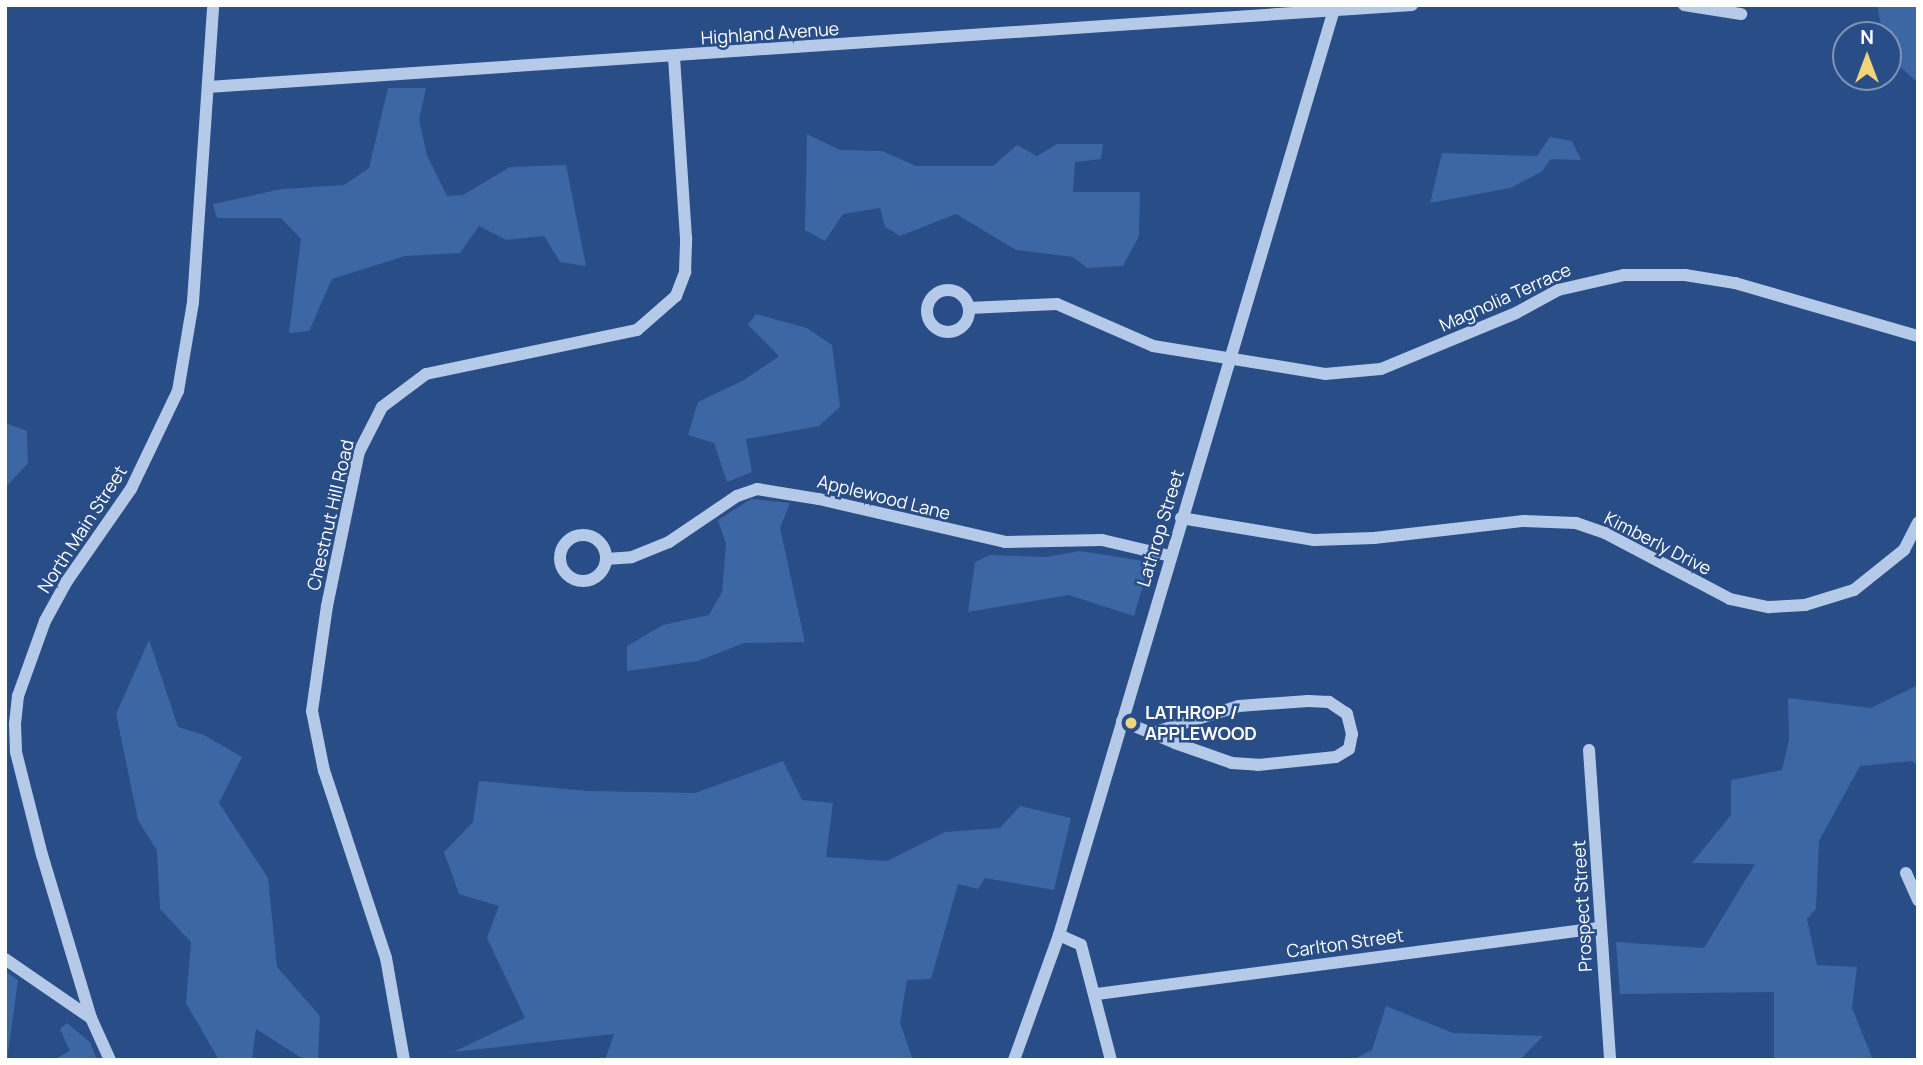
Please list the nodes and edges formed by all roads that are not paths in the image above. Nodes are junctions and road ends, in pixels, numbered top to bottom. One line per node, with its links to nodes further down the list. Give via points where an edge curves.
1 (212, 5): 7 (street, North Main Street)
2 (1412, 5): 4 (street, Highland Avenue)
3 (1684, 5): 5 (street)
4 (1335, 8): 6 (street, Highland Avenue); 10 (street, Lathrop Street)
5 (1741, 14)
6 (674, 57): 7 (street, Highland Avenue); 26 (street, Chestnut Hill Road, via 686,238 685,272 676,296 637,330 426,374 382,407 359,452 327,606 312,711 324,771 386,958)
7 (208, 88): 24 (street, North Main Street, via 193,302 178,391 131,489 45,621 18,696 16,751 24,792)
8 (969, 308): 10 (street, Magnolia Terrace, via 1056,304 1153,346)
9 (1918, 336): 10 (street, Magnolia Terrace, via 1735,283 1685,275 1636,275 1558,290 1516,313 1381,369 1325,374)
10 (1230, 355): 11 (street, Lathrop Street)
11 (1181, 518): 12 (street, Kimberly Drive, via 1314,540 1524,521 1576,523 1605,533 1730,599 1769,607 1805,605 1854,590 1904,550); 13 (street, Lathrop Street)
12 (1918, 522)
13 (1170, 556): 14 (street, Applewood Lane, via 1102,540 1005,542 757,489 737,496 669,541 632,557); 15 (street, Lathrop Street)
14 (606, 559)
15 (1122, 721): 16 (street); 21 (street, Lathrop Street)
16 (1152, 733): 16 (street, via 1239,706 1319,701 1347,714 1352,734 1345,752 1321,761 1232,763)
17 (1589, 750): 20 (street, Prospect Street)
18 (1906, 873): 19 (street)
19 (1918, 900)
20 (1599, 928): 23 (street, Carlton Street); 29 (street, Prospect Street)
21 (1059, 935): 23 (street, via 1082,945); 27 (street, Lathrop Street)
22 (5, 959): 24 (street)
23 (1097, 994): 28 (street)
24 (91, 1018): 25 (street, North Main Street)
25 (110, 1060)
26 (404, 1060)
27 (1014, 1060)
28 (1111, 1060)
29 (1610, 1060)

